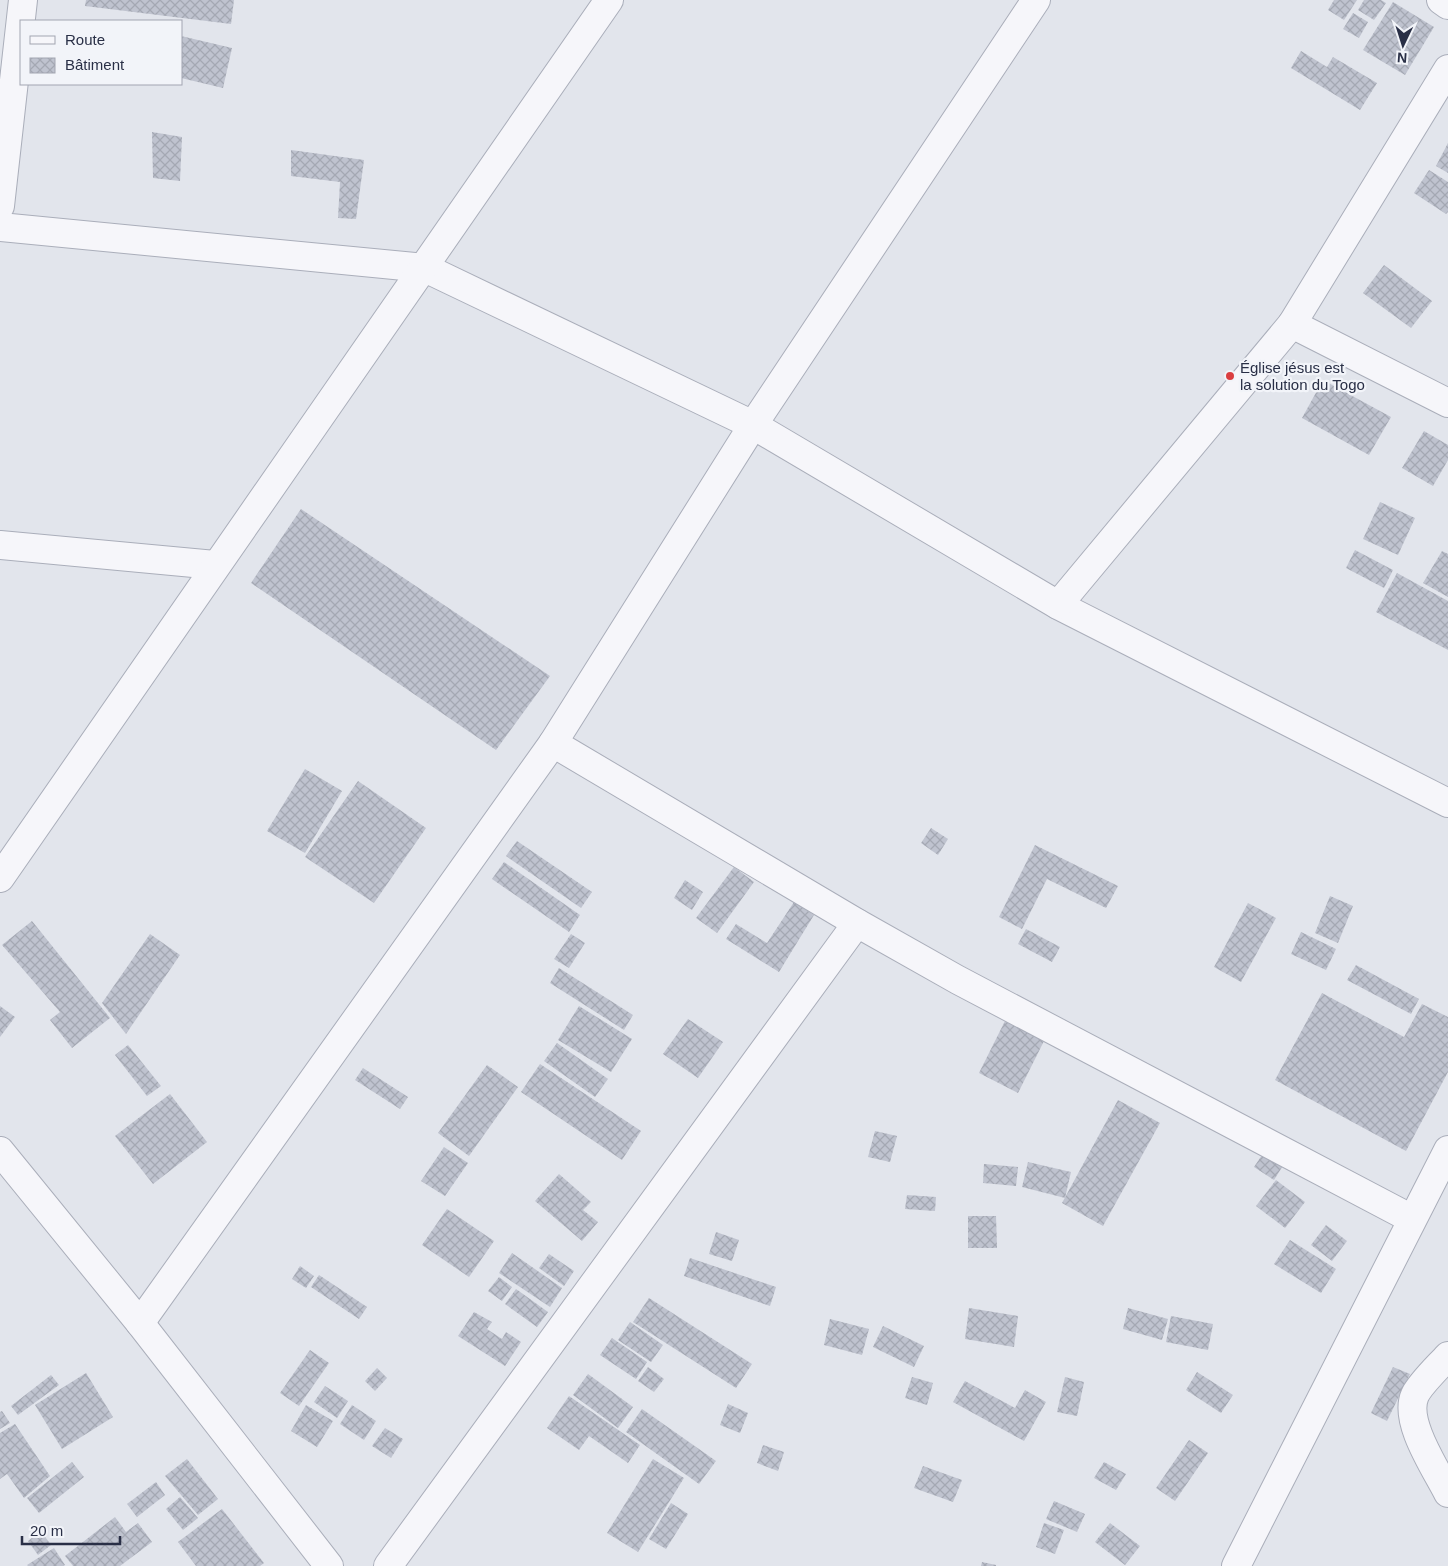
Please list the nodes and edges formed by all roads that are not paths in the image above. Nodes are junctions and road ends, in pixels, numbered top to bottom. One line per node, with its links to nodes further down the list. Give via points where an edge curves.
1 (23, 0): 6 (street)
2 (609, 0): 11 (street)
3 (1036, 0): 14 (street)
4 (1441, 0): 5 (street)
5 (1448, 5)
6 (21, 20)
7 (20, 27): 9 (street)
8 (1448, 68): 12 (street)
9 (0, 206)
10 (0, 228): 11 (street)
11 (425, 268): 14 (street); 16 (street)
12 (1292, 324): 13 (street); 17 (street)
13 (1448, 403)
14 (753, 425): 17 (street); 18 (street)
15 (0, 545): 16 (street)
16 (215, 566): 20 (street)
17 (1058, 604): 19 (street)
18 (553, 743): 21 (street); 25 (street)
19 (1448, 803)
20 (0, 878)
21 (857, 923): 24 (street, via 958,980); 29 (street)
22 (1448, 1150): 24 (street)
23 (0, 1151): 25 (street)
24 (1412, 1219): 30 (street)
25 (140, 1323): 28 (street)
26 (1448, 1356): 27 (street, via 1415,1395 1412,1413 1416,1430)
27 (1448, 1493)
28 (329, 1566)
29 (388, 1566)
30 (1236, 1566)

